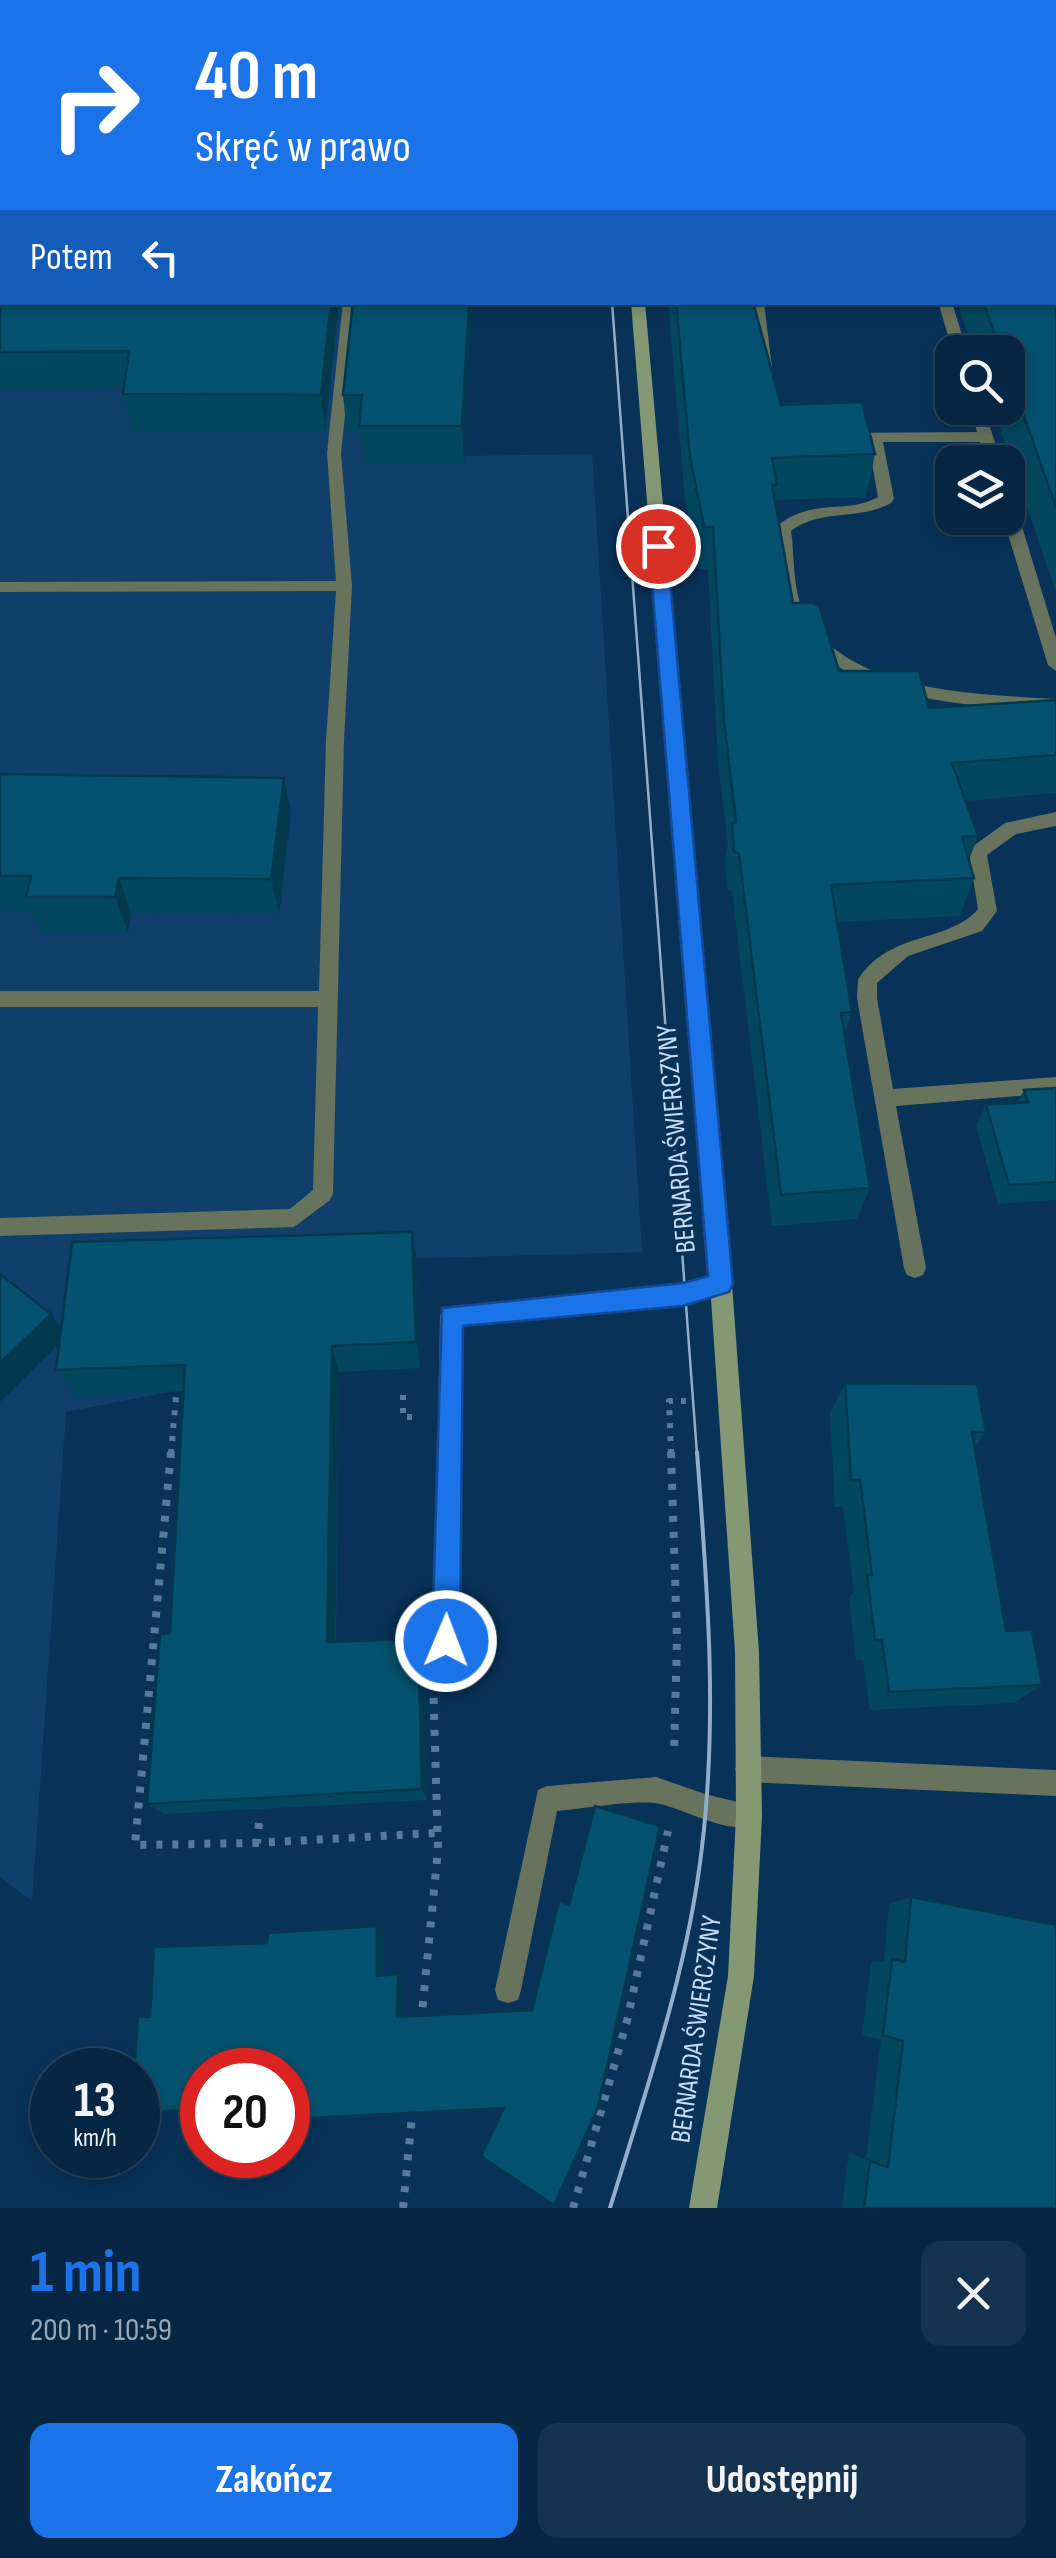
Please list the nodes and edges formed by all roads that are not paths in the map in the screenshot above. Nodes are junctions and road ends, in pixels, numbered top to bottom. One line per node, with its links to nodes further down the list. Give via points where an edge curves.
1 (350, 305): 13 (lane, via 334,453)
2 (638, 305): 24 (street, BERNARDA ŚWIERCZYNY)
3 (757, 305): 6 (lane)
4 (946, 305): 5 (lane)
5 (955, 335)
6 (770, 388)
7 (982, 425): 10 (lane)
8 (824, 435): 9 (lane)
9 (875, 437): 10 (lane); 16 (lane, via 886,499 875,508 821,508 783,529 796,613 830,654 897,684 977,701)
10 (986, 437): 11 (lane)
11 (989, 445)
12 (1017, 535): 15 (lane)
13 (344, 586): 14 (lane); 19 (lane)
14 (0, 587)
15 (1056, 665)
16 (1056, 705)
17 (1056, 819): 21 (lane, via 1012,828 978,852 988,911 975,926 901,951 868,980)
18 (0, 998): 19 (lane)
19 (328, 999): 22 (lane, via 323,1194 294,1218)
20 (1056, 1085): 21 (lane)
21 (886, 1098): 23 (lane)
22 (0, 1227)
23 (915, 1268)
24 (721, 1284): 25 (lane, via 683,1295 451,1316); 26 (street, BERNARDA ŚWIERCZYNY, via 747,1652)
25 (439, 1648)
26 (748, 1769): 27 (lane); 28 (street, BERNARDA ŚWIERCZYNY)
27 (1056, 1783)
28 (749, 1816): 29 (lane, via 656,1790 547,1799); 30 (street, BERNARDA ŚWIERCZYNY, via 741,1976)
29 (508, 1990)
30 (701, 2205)

